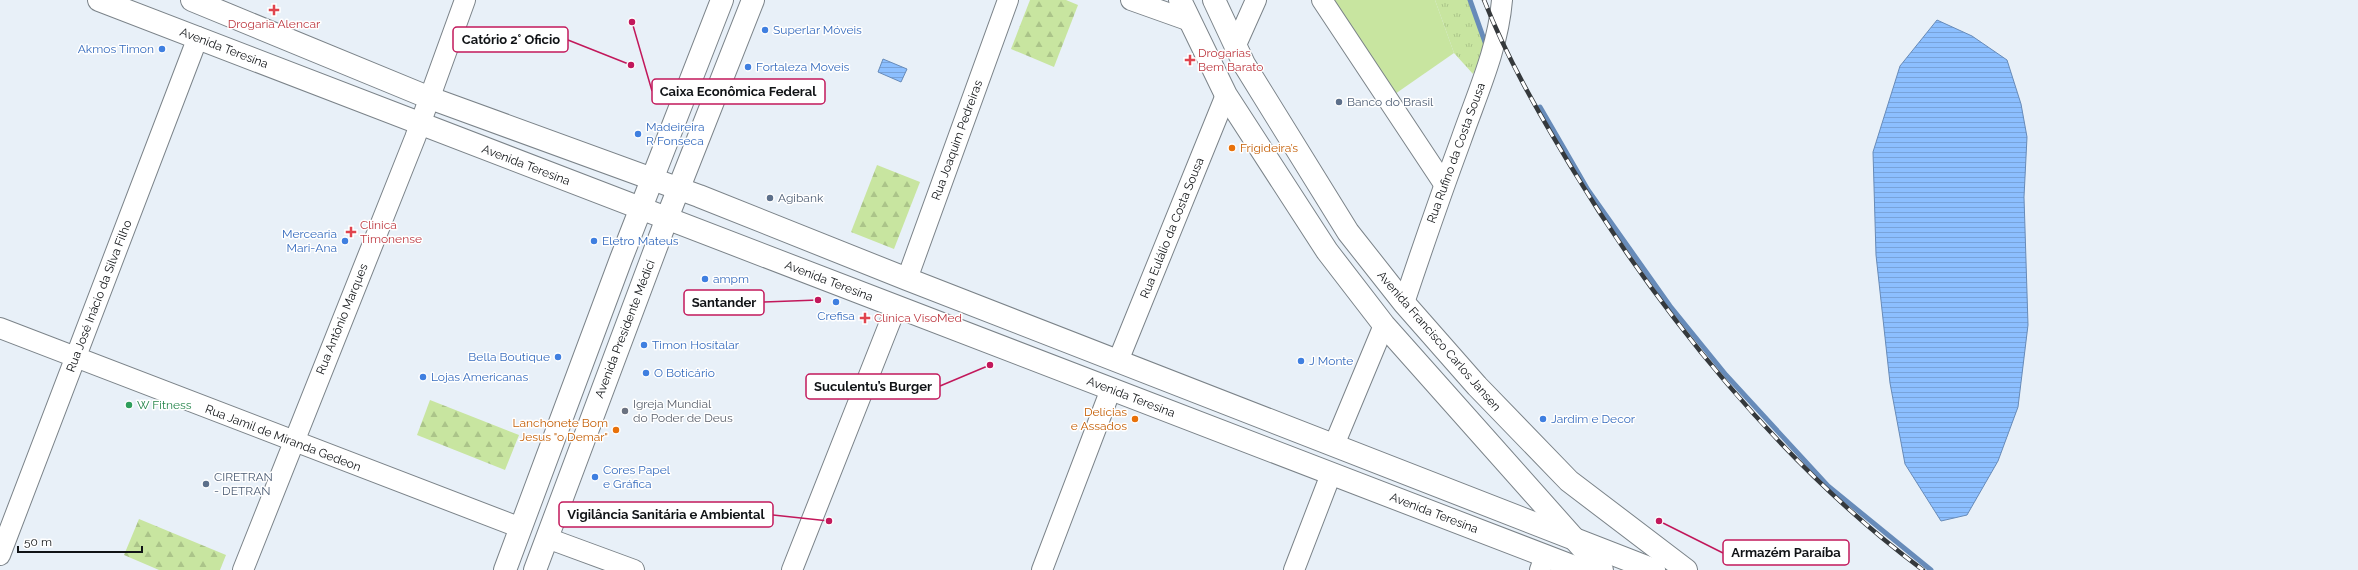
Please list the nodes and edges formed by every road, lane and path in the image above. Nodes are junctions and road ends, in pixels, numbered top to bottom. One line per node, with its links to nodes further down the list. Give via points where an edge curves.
1 (99, 0): 14 (main road, Avenida Teresina)
2 (466, 0): 17 (street, Rua Antônio Marques)
3 (722, 0): 19 (main road)
4 (753, 0): 21 (main road, Avenida Presidente Médici)
5 (1008, 0): 24 (street, Rua Joaquim Pedreiras)
6 (1131, 0): 13 (street)
7 (1180, 0): 13 (main road)
8 (1214, 0): 15 (main road, Avenida Francisco Carlos Jansen)
9 (1256, 0): 15 (street)
10 (1322, 0): 20 (street)
11 (1502, 0): 20 (street, Rua Rufino da Costa Sousa, via 1497,33 1487,68)
12 (202, 2): 17 (main road)
13 (1190, 21): 16 (main road)
14 (198, 37): 18 (main road, Avenida Teresina); 31 (street, Rua José Inácio da Silva Filho)
15 (1235, 47): 25 (main road, Avenida Francisco Carlos Jansen, via 1348,232)
16 (1226, 95): 27 (main road, via 1326,251); 32 (street, Rua Eulálio da Costa Sousa)
17 (430, 98): 18 (street, Rua Antônio Marques); 19 (main road)
18 (420, 125): 22 (main road, Avenida Teresina); 39 (street, Rua Antônio Marques)
19 (651, 180): 21 (main road); 22 (main road)
20 (1444, 184): 25 (street, Rua Rufino da Costa Sousa)
21 (678, 189): 23 (main road, Avenida Presidente Médici); 24 (main road)
22 (641, 208): 23 (main road, Avenida Teresina); 33 (main road)
23 (667, 218): 26 (main road, Avenida Teresina); 35 (main road, Avenida Presidente Médici)
24 (907, 280): 29 (main road)
25 (1404, 304): 34 (main road, Avenida Francisco Carlos Jansen)
26 (896, 307): 30 (main road, Avenida Teresina); 52 (street)
27 (1384, 324): 37 (main road); 41 (street)
28 (0, 328): 31 (street, Rua Jamil de Miranda Gedeon)
29 (1037, 328): 30 (main road); 32 (main road)
30 (1026, 357): 36 (main road, Avenida Teresina)
31 (75, 358): 39 (street, Rua Jamil de Miranda Gedeon); 46 (street, Rua José Inácio da Silva Filho)
32 (1118, 361): 38 (main road)
33 (577, 378): 35 (main road); 43 (main road)
34 (1477, 386): 37 (main road); 58 (main road, Avenida Francisco Carlos Jansen, via 1569,480)
35 (603, 389): 44 (main road, Avenida Presidente Médici)
36 (1111, 389): 40 (main road, Avenida Teresina); 53 (street)
37 (1456, 405): 45 (main road)
38 (1259, 416): 40 (main road); 41 (main road)
39 (293, 442): 43 (street, Rua Jamil de Miranda Gedeon); 48 (street, Rua Antônio Marques)
40 (1248, 442): 42 (main road, Avenida Teresina)
41 (1334, 445): 45 (main road)
42 (1331, 474): 47 (main road, Avenida Teresina); 54 (street)
43 (521, 528): 49 (main road)
44 (547, 538): 50 (main road, Avenida Presidente Médici); 51 (street)
45 (1575, 538): 56 (main road); 57 (main road)
46 (0, 555)
47 (1542, 563): 55 (main road, Avenida Teresina)
48 (243, 570)
49 (505, 570)
50 (535, 570)
51 (634, 570)
52 (792, 570)
53 (1042, 570)
54 (1294, 570)
55 (1582, 570)
56 (1602, 570)
57 (1654, 570)
58 (1686, 570)

